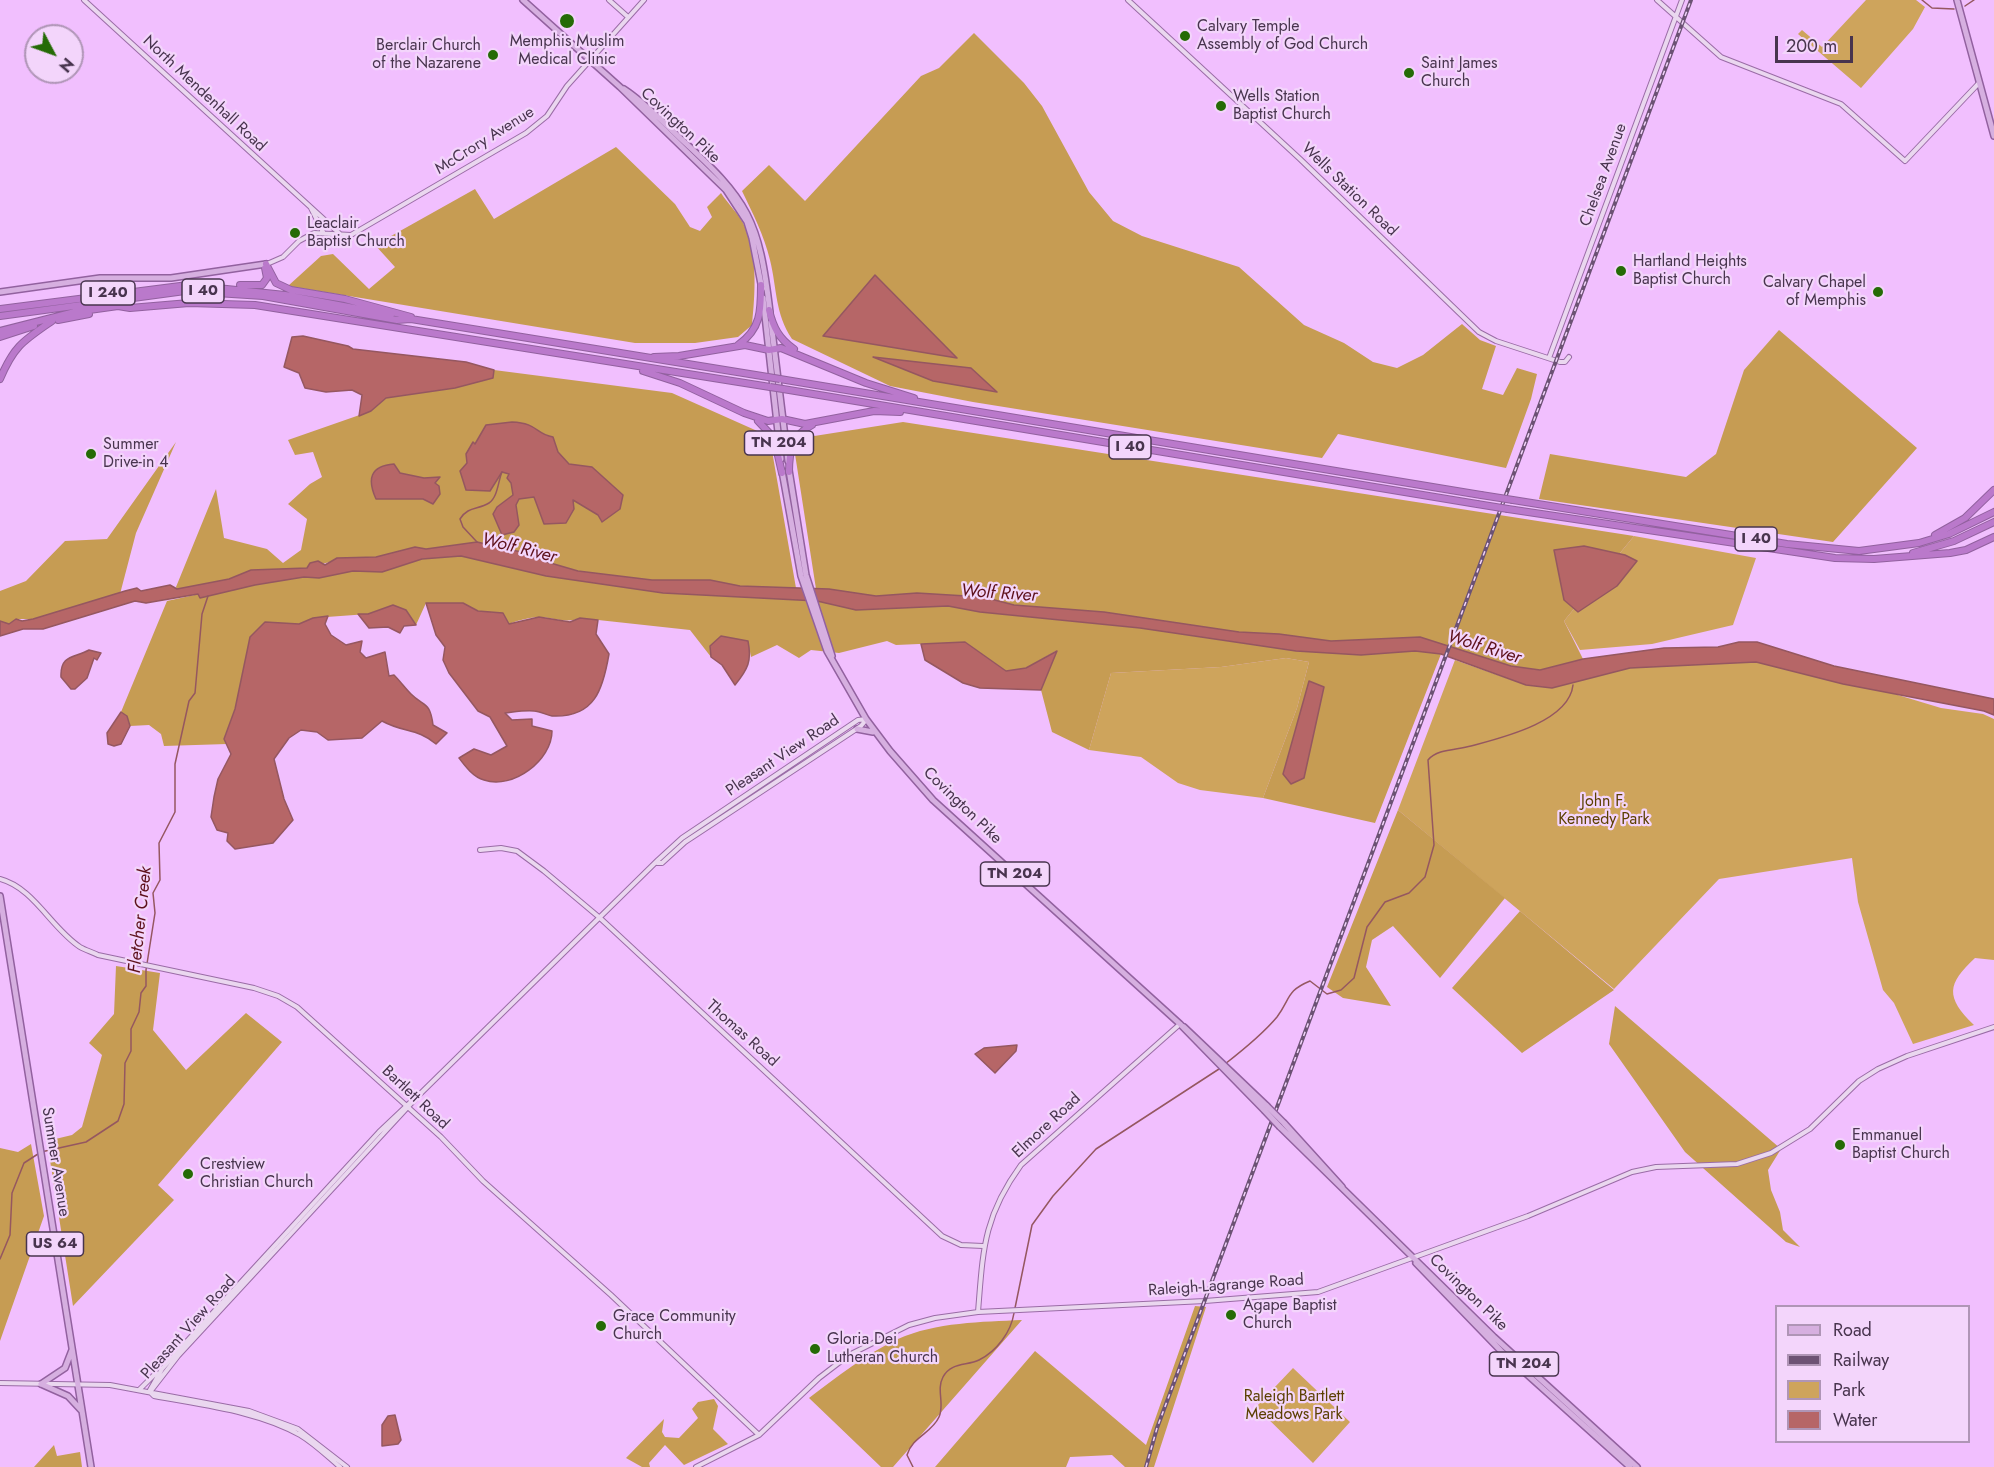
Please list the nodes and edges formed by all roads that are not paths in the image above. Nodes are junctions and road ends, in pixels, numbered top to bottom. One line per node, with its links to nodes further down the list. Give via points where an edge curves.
1 (84, 0): 15 (main road, North Mendenhall Road)
2 (523, 0): 11 (main road)
3 (609, 0): 10 (main road)
4 (644, 0): 10 (main road, McCrory Avenue)
5 (1657, 0): 9 (main road)
6 (1682, 0): 9 (main road, Chelsea Avenue)
7 (1957, 0): 12 (main road)
8 (1131, 1): 36 (main road, Wells Station Road, via 1479,332)
9 (1676, 16): 12 (main road, via 1713,51 1732,63 1841,104 1905,161); 36 (main road, Chelsea Avenue)
10 (628, 17): 11 (main road, McCrory Avenue)
11 (590, 60): 13 (main road); 17 (main road, McCrory Avenue, via 547,116 526,134 351,235)
12 (1979, 83): 14 (main road)
13 (620, 87): 19 (main road, Covington Pike, via 733,200 752,238); 24 (main road, Covington Pike, via 717,172 738,196 758,236)
14 (1994, 136)
15 (309, 204): 16 (main road, North Mendenhall Road); 17 (main road, North Mendenhall Road)
16 (323, 232): 17 (main road, McCrory Avenue); 18 (main road, McCrory Avenue, via 299,241 283,257)
17 (341, 234)
18 (265, 265): 20 (highway, via 267,279 262,285); 21 (main road, via 171,278 100,278); 28 (highway, via 281,287 345,299)
19 (761, 285): 31 (highway, via 759,322 748,338); 32 (main road, Covington Pike)
20 (217, 287): 23 (highway, I 240, via 162,286); 26 (highway, I 240, via 285,295)
21 (0, 292)
22 (130, 308): 27 (highway, I 240); 29 (highway, I 40, via 75,312); 37 (highway, I 40, via 189,303 255,305)
23 (0, 309)
24 (769, 310): 32 (main road, Covington Pike); 34 (highway, via 779,336)
25 (0, 316): 26 (highway, I 40, via 185,291 262,296 397,320)
26 (406, 318): 28 (highway, I 40)
27 (52, 321): 30 (highway, I 240); 38 (highway, via 21,341)
28 (420, 321): 33 (highway, I 40)
29 (0, 331)
30 (0, 337)
31 (736, 346): 32 (highway); 33 (highway, via 679,356)
32 (771, 350): 34 (highway, via 781,348); 42 (main road, Covington Pike / TN 204)
33 (620, 354): 39 (highway, I 40, bridge)
34 (805, 356): 39 (highway, via 879,388)
35 (1569, 357): 36 (main road, Wells Station Road, via 1563,363)
36 (1549, 358)
37 (604, 362): 40 (highway, I 40, bridge); 41 (highway, via 665,377)
38 (0, 379)
39 (959, 410): 49 (highway, I 40, bridge, via 1826,549 1859,551)
40 (925, 412): 43 (highway, via 874,411); 50 (highway, I 40, bridge, via 1477,504 1810,555)
41 (744, 413): 42 (highway, via 760,420); 44 (highway, via 762,424 774,438)
42 (780, 419): 43 (highway); 44 (main road, Covington Pike / TN 204)
43 (820, 422): 44 (highway, via 808,426 794,441)
44 (786, 473): 51 (main road, Covington Pike / TN 204, via 796,536 829,650)
45 (1994, 490): 49 (highway, via 1958,523)
46 (1994, 512): 49 (highway, I 40, via 1949,534)
47 (1994, 522): 50 (highway, I 40, via 1936,548)
48 (1994, 537): 50 (highway, via 1950,553)
49 (1908, 545)
50 (1874, 559)
51 (866, 719): 52 (main road, Pleasant View Road); 53 (main road, Covington Pike / TN 204); 54 (main road, Pleasant View Road, via 858,720)
52 (857, 729): 53 (main road); 54 (main road, Pleasant View Road)
53 (878, 735): 59 (main road, Covington Pike / TN 204, via 934,801)
54 (836, 739): 58 (main road, Pleasant View Road, via 682,838)
55 (480, 850): 58 (main road, Thomas Road, via 517,851)
56 (0, 879): 61 (main road, Bartlett Road, via 12,882 24,892 80,947 133,964 278,996 316,1022)
57 (0, 896): 66 (main road, Summer Avenue / US 64)
58 (600, 918): 61 (main road, Pleasant View Road); 62 (main road, Thomas Road, via 942,1236 961,1245)
59 (1180, 1024): 62 (main road, Elmore Road, via 1021,1165 997,1202); 63 (main road, Covington Pike / TN 204, bridge, via 1337,1178 1345,1191)
60 (1994, 1027): 63 (main road, Raleigh-Lagrange Road, via 1878,1069 1859,1081 1810,1129 1771,1153 1737,1164 1656,1167 1632,1172)
61 (407, 1107): 64 (main road, Pleasant View Road); 75 (main road, Bartlett Road)
62 (983, 1246): 65 (main road, Elmore Road)
63 (1413, 1259): 65 (main road, Raleigh-Lagrange Road, via 1318,1292); 80 (main road, Covington Pike / TN 204, via 1501,1351); 81 (main road, Covington Pike / TN 204)
64 (232, 1296): 67 (main road, Pleasant View Road); 72 (main road, Pleasant View Road)
65 (978, 1312): 75 (main road, Raleigh-Lagrange Road, via 909,1325 866,1346 819,1378)
66 (72, 1350): 69 (main road, Summer Avenue / US 64); 70 (main road, via 65,1368)
67 (162, 1369): 71 (main road); 72 (main road, Pleasant View Road)
68 (0, 1383): 70 (main road)
69 (79, 1383): 70 (main road); 71 (main road); 74 (main road, Summer Avenue / US 64)
70 (41, 1384): 74 (main road, via 68,1396)
71 (139, 1390): 72 (main road)
72 (150, 1392): 73 (main road)
73 (231, 1410): 77 (main road, via 300,1436); 78 (main road, via 264,1415 298,1429)
74 (82, 1412): 76 (main road, Summer Avenue / US 64)
75 (759, 1435): 79 (main road, Raleigh-Lagrange Road)
76 (91, 1467)
77 (340, 1467)
78 (347, 1467)
79 (696, 1467)
80 (1630, 1467)
81 (1637, 1467)

